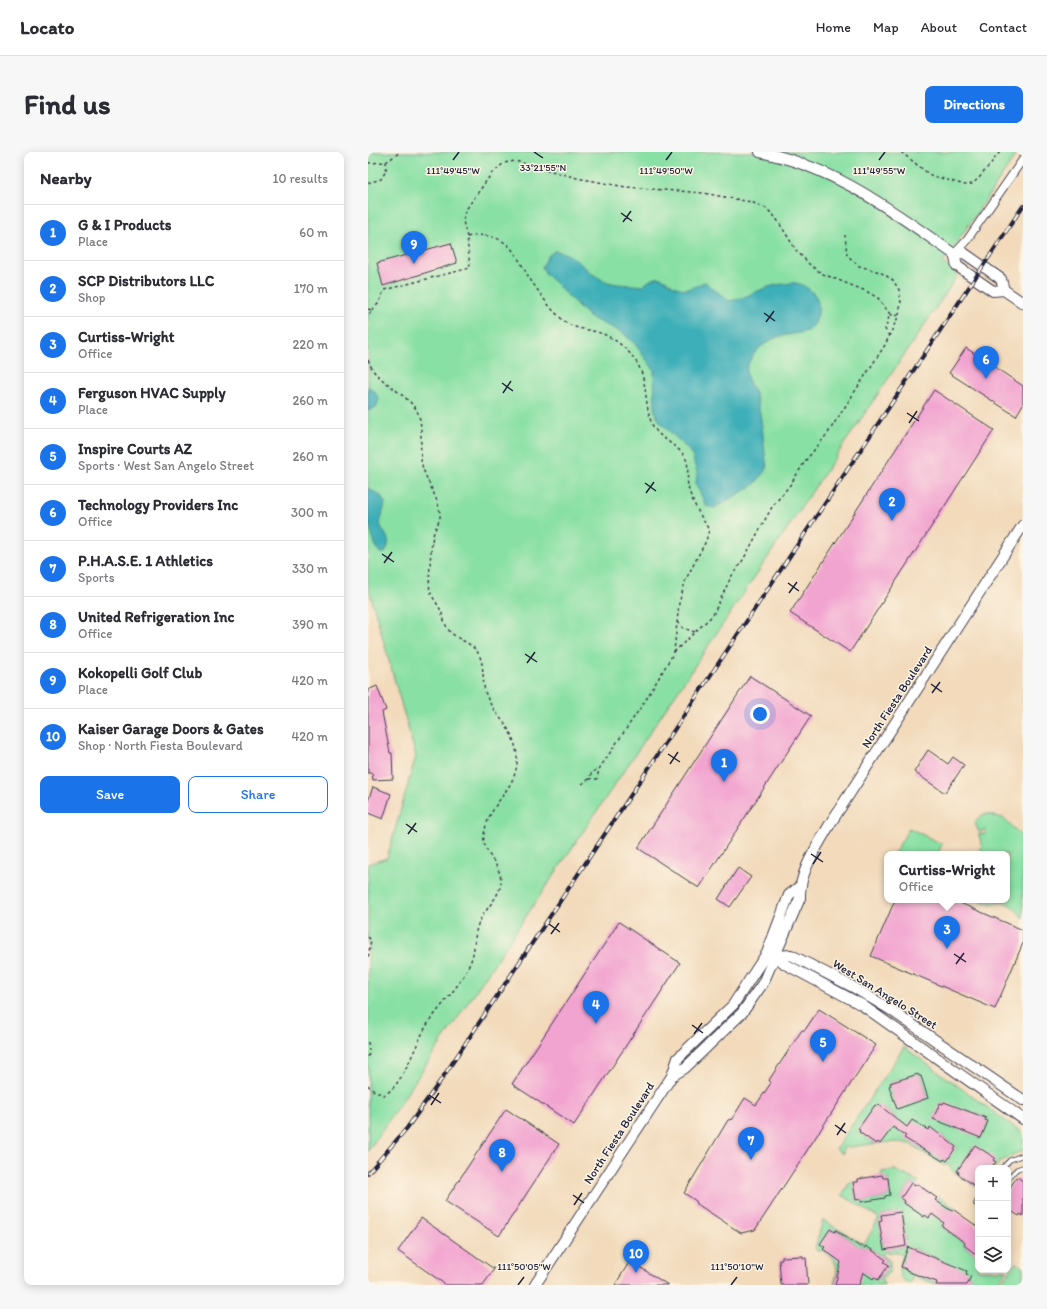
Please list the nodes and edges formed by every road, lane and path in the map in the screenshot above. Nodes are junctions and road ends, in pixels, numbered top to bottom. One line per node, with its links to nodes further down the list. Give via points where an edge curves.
1 (400, 152): 7 (path)
2 (760, 152): 5 (street)
3 (901, 152): 4 (path, via 930,175 965,185 972,184 979,178)
4 (1000, 152)
5 (780, 154): 12 (street, via 857,188)
6 (1023, 159): 12 (street, via 967,240)
7 (386, 162): 8 (path); 9 (path, via 386,171 381,179)
8 (368, 163)
9 (368, 183)
10 (845, 235): 18 (path, via 847,255 858,266 880,272 893,280 899,290)
11 (467, 237): 16 (path, via 470,268 384,290 379,303); 17 (path, via 463,221 465,211 492,173 504,163 515,161 577,178 626,187 703,193 750,202 766,208 776,218 796,250 811,266 823,274 878,298); 23 (path, via 491,236 504,241 532,282 564,321 603,334 621,345 637,363 644,379 653,427 683,454 688,466 688,485 709,530 686,579)
12 (954, 254): 13 (street, via 964,253 1001,279); 13 (street, via 957,266 993,291)
13 (1004, 290): 14 (street)
14 (1023, 303)
15 (368, 309): 16 (path)
16 (372, 310): 19 (path)
17 (890, 314): 18 (path); 20 (path, via 885,329)
18 (899, 315): 20 (path)
19 (368, 317)
20 (890, 336): 24 (path, via 828,433 772,507 744,560 731,577 713,615)
21 (368, 360): 34 (path, via 375,373 416,409 421,426 421,463 440,517 431,549 430,590 448,629 474,648 482,661 483,686 487,698 503,720 518,756 516,776 490,813 483,837 501,881 497,894 478,924 471,961 462,980 427,1025 410,1062 390,1093 383,1095)
22 (1023, 525): 30 (street, North Fiesta Boulevard, via 812,854 800,886 800,898)
23 (677, 622): 24 (path, via 683,628); 25 (path)
24 (695, 632): 25 (path)
25 (674, 652): 26 (path, via 647,698)
26 (599, 769): 27 (path, via 592,772); 27 (path, via 597,779)
27 (589, 779): 28 (path)
28 (582, 784)
29 (368, 937): 31 (path, via 371,940)
30 (771, 954): 35 (street, West San Angelo Street, via 791,955 853,987); 36 (street, West San Angelo Street, via 862,1006); 41 (street, North Fiesta Boulevard, via 763,984 742,1013 685,1068 672,1076)
31 (368, 958)
32 (368, 1042): 33 (path)
33 (368, 1060)
34 (368, 1085)
35 (1023, 1100)
36 (1023, 1119)
37 (1023, 1155): 38 (lane)
38 (1005, 1165)
39 (1023, 1167): 40 (lane)
40 (1011, 1175)
41 (535, 1285)

